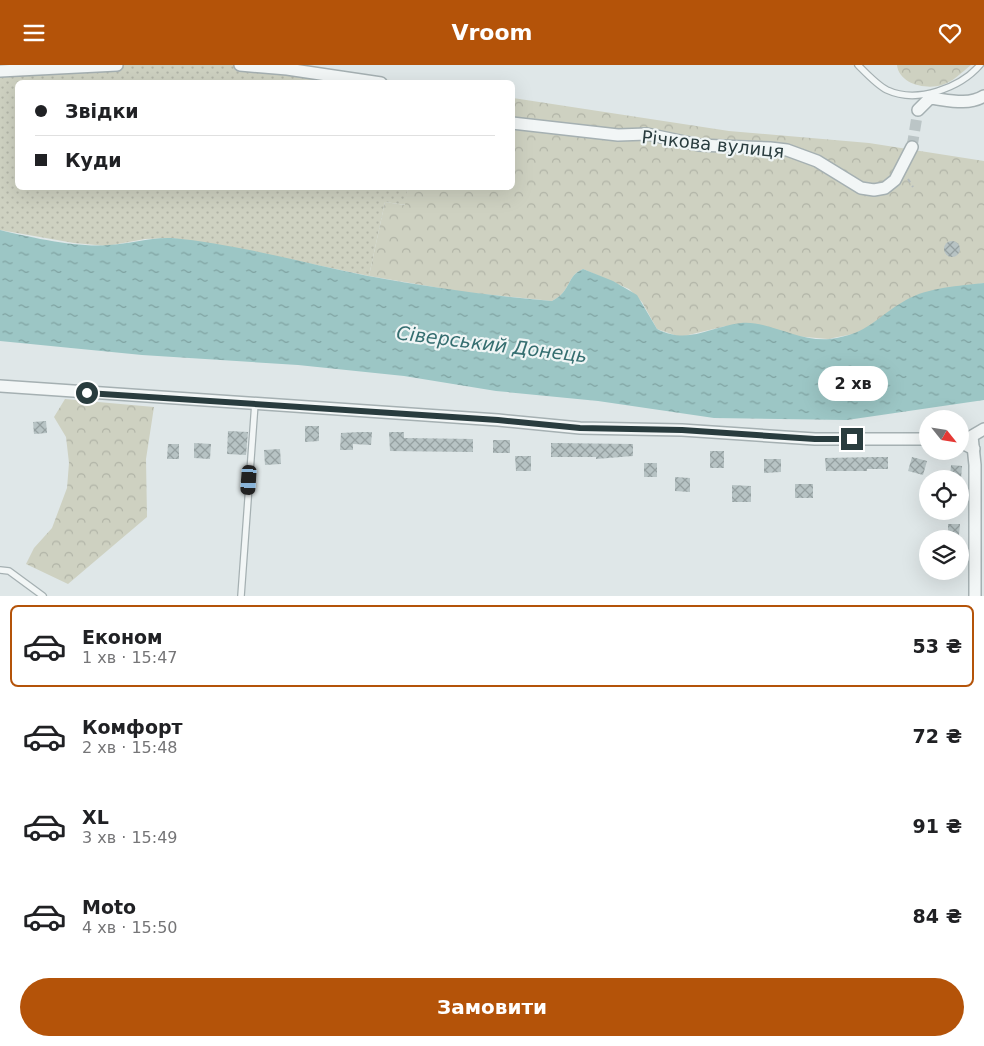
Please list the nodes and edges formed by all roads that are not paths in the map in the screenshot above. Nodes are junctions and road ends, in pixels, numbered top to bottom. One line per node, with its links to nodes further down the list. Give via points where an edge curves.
1 (117, 65): 5 (street)
2 (240, 65): 6 (street)
3 (858, 65): 4 (lane, via 886,90 914,94 952,86)
4 (980, 65)
5 (0, 71)
6 (361, 80)
7 (984, 96): 8 (street, via 976,101 962,102 930,98)
8 (918, 110)
9 (515, 123): 10 (street, Річкова вулиця, via 618,135 647,134 699,145 787,150 817,161 861,188 874,190 886,188 895,180)
10 (912, 147)
11 (0, 386): 12 (street)
12 (255, 403): 14 (street, via 580,428 682,430 815,439); 19 (lane)
13 (984, 429): 16 (street, via 972,436)
14 (919, 439)
15 (969, 446): 16 (street)
16 (974, 449): 20 (street)
17 (0, 570): 18 (lane, via 9,571)
18 (43, 596)
19 (241, 596)
20 (976, 596)

